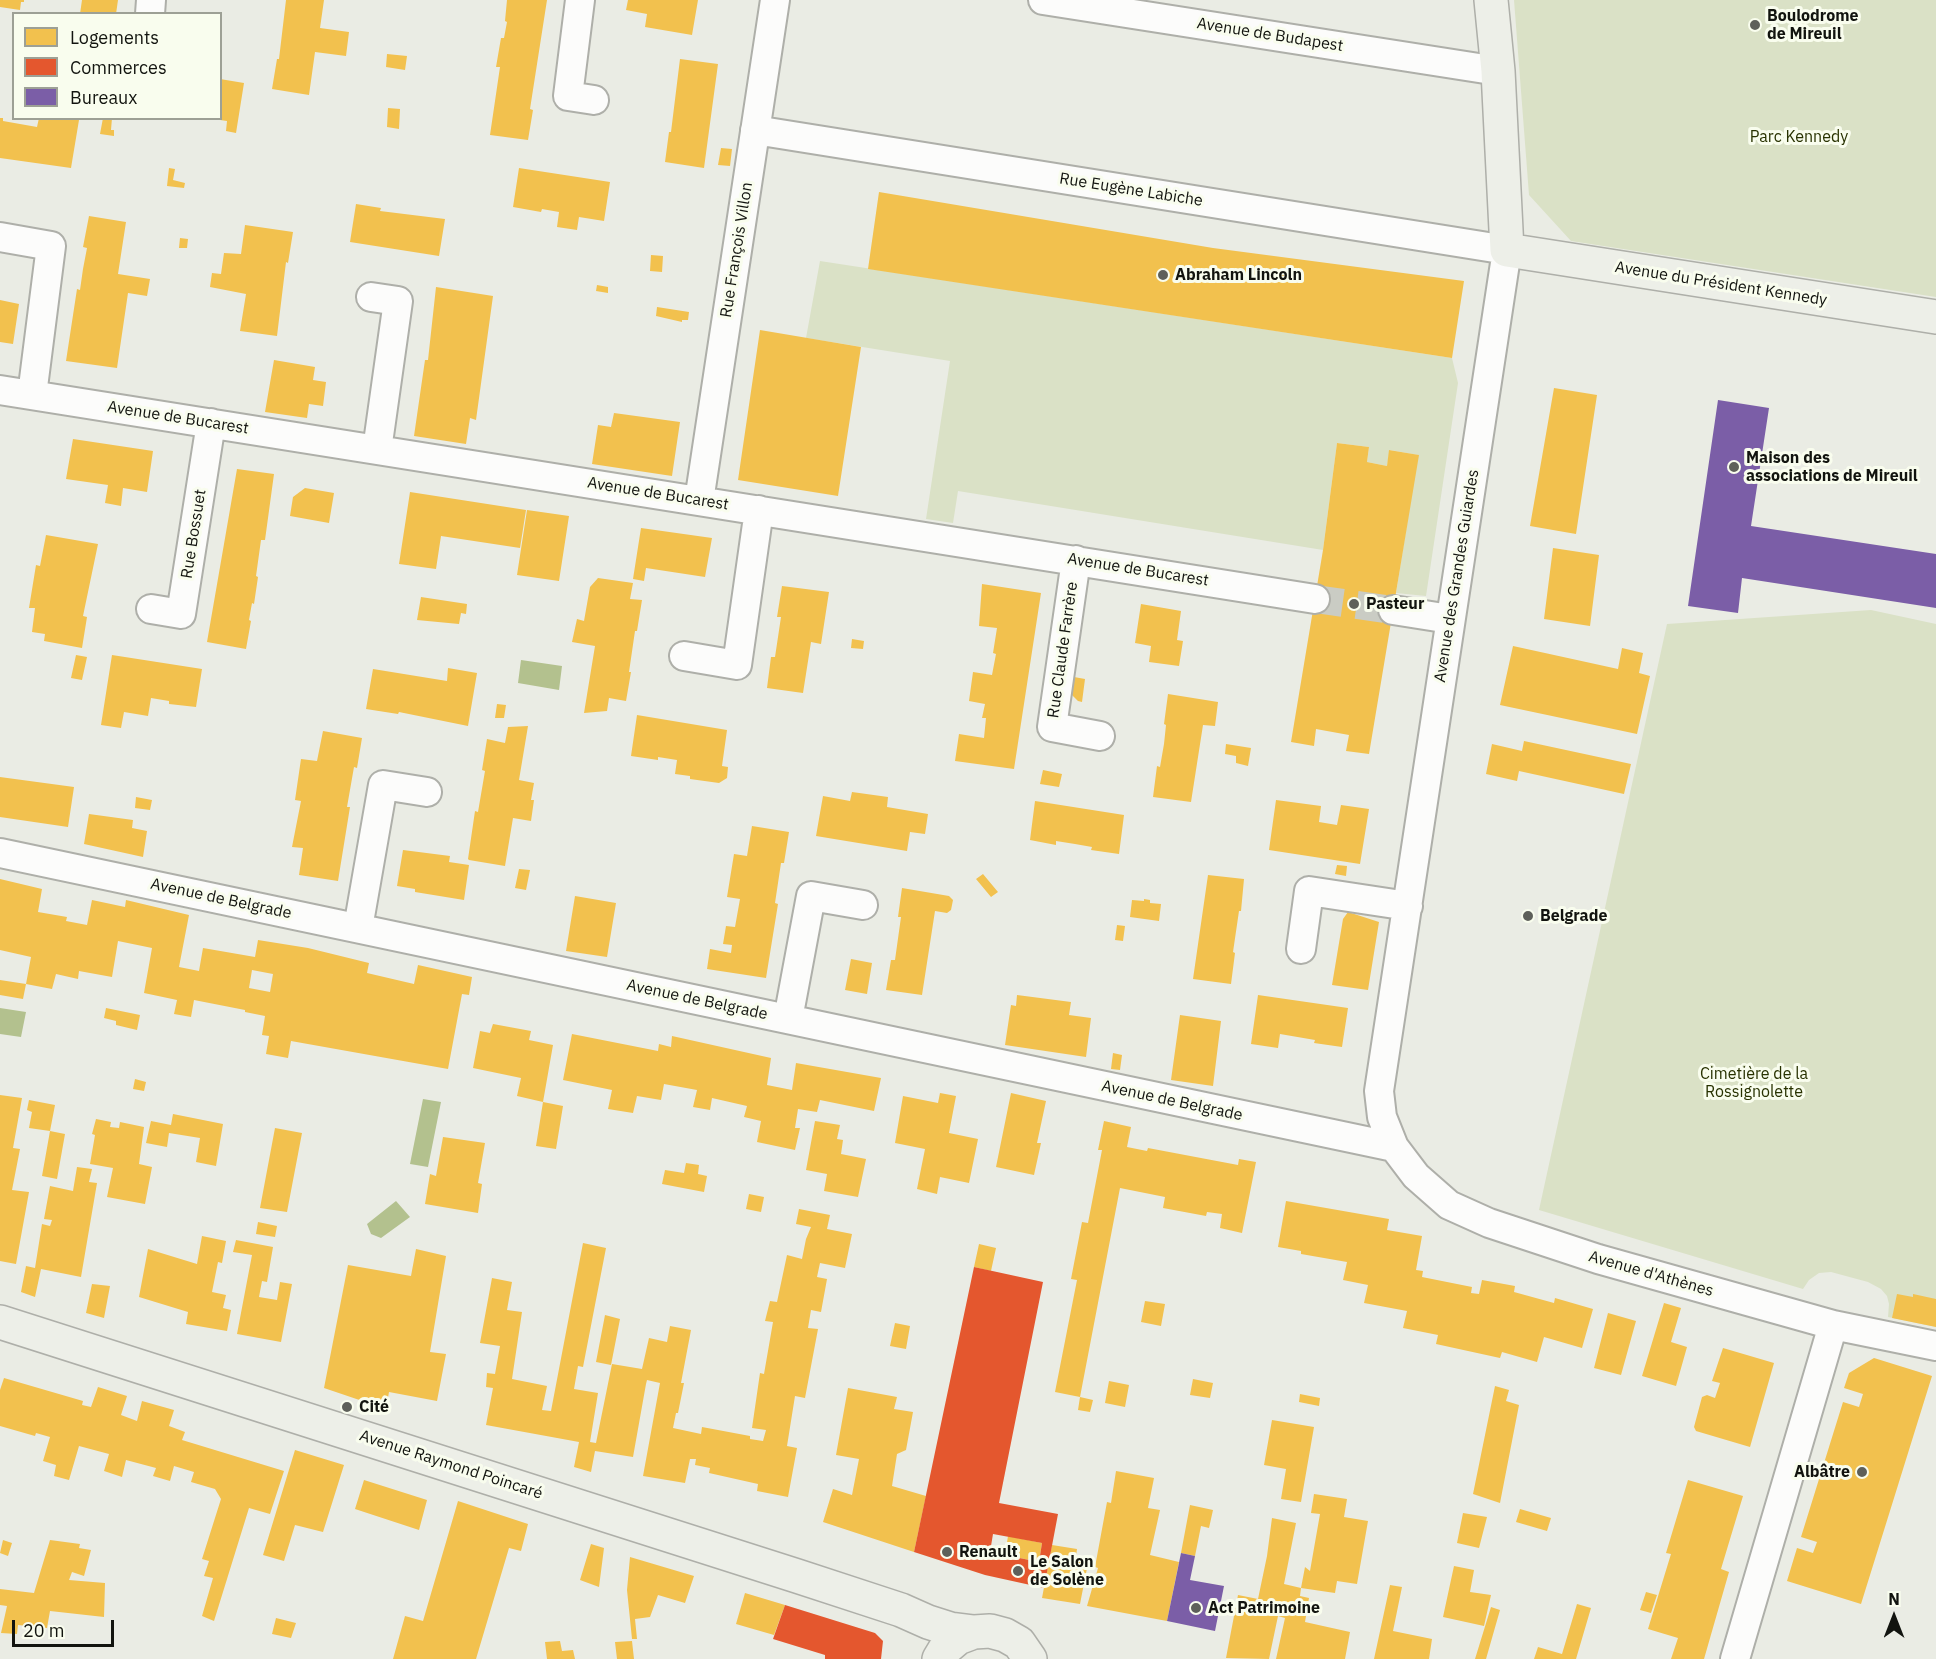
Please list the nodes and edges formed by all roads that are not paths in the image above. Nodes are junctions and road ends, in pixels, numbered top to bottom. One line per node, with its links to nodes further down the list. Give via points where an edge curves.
1 (580, 0): 7 (street, via 568,96)
2 (775, 0): 8 (street, Rue François Villon)
3 (1043, 0): 5 (street, Avenue de Budapest)
4 (1491, 0): 6 (main road, Avenue des Grandes Guiardes)
5 (1124, 6): 6 (street, Avenue de Budapest)
6 (1498, 70): 10 (main road, Avenue des Grandes Guiardes)
7 (594, 100)
8 (755, 130): 10 (street, Rue Eugène Labiche); 17 (street, Rue François Villon)
9 (0, 237): 14 (street, via 51,246)
10 (1507, 250): 12 (main road, Avenue du Président Kennedy); 23 (street, Avenue des Grandes Guiardes)
11 (371, 297): 16 (street, via 398,301)
12 (1936, 317)
13 (0, 390): 14 (street, Avenue de Bucarest)
14 (32, 395): 15 (street, Avenue de Bucarest)
15 (211, 423): 16 (street, Avenue de Bucarest); 21 (street, Rue Bossuet, via 181,614)
16 (377, 450): 17 (street, Avenue de Bucarest)
17 (699, 501): 18 (street, Avenue de Bucarest)
18 (759, 510): 19 (street, Avenue de Bucarest); 24 (street, via 737,665)
19 (1076, 560): 20 (street, Avenue de Bucarest); 25 (street, Rue Claude Farrère, via 1052,728)
20 (1315, 598)
21 (151, 609)
22 (1393, 610): 23 (street)
23 (1450, 619): 29 (street, Avenue des Grandes Guiardes)
24 (684, 656)
25 (1100, 736)
26 (427, 792): 30 (street, via 383,785)
27 (0, 853): 30 (street, Avenue de Belgrade)
28 (863, 905): 32 (street, via 811,896)
29 (1408, 906): 31 (street, via 1309,891); 33 (street, Avenue des Grandes Guiardes, via 1379,1091 1382,1117)
30 (358, 928): 32 (street, Avenue de Belgrade)
31 (1301, 949)
32 (788, 1019): 33 (street, Avenue de Belgrade)
33 (1394, 1147): 35 (street, Avenue d'Athènes, via 1416,1176 1449,1205 1489,1223 1598,1259)
34 (0, 1322): 37 (main road, Avenue Raymond Poincaré)
35 (1833, 1325): 36 (street, Avenue d'Athènes); 42 (street)
36 (1936, 1346)
37 (900, 1610): 38 (main road, Avenue Raymond Poincaré, via 928,1623); 39 (main road)
38 (974, 1632): 40 (main road, via 958,1638); 41 (main road, Avenue Raymond Poincaré, via 1005,1635 1019,1643)
39 (934, 1659)
40 (939, 1659)
41 (1030, 1659)
42 (1735, 1659)

